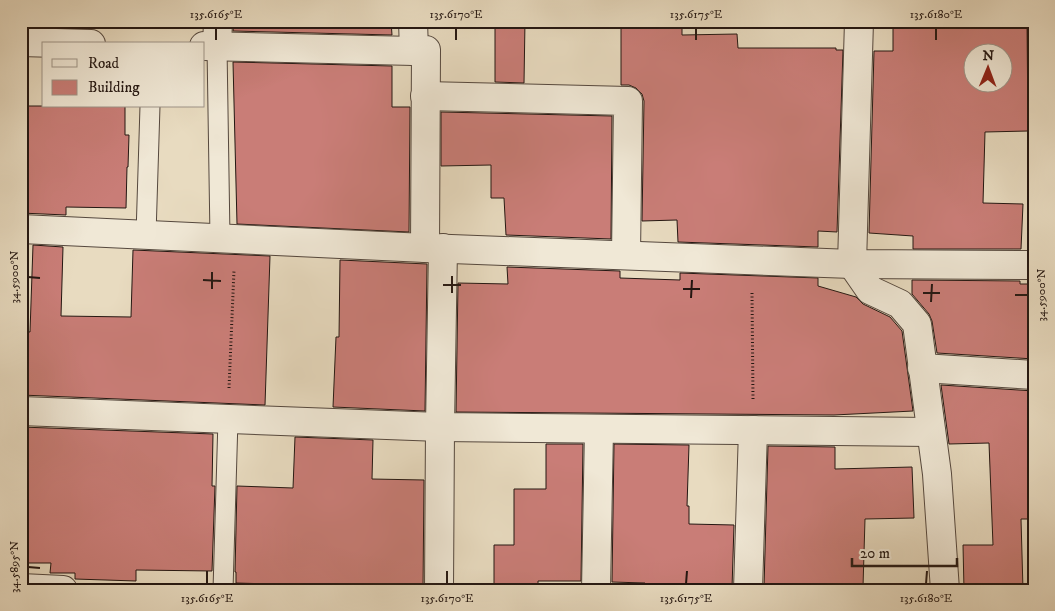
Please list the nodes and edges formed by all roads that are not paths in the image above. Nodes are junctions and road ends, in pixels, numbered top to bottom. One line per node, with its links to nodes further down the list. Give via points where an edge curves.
1 (413, 21): 6 (street)
2 (859, 21): 14 (street)
3 (213, 38): 6 (street); 11 (lane)
4 (21, 42): 5 (street)
5 (42, 43)
6 (414, 51): 7 (street, via 426,50)
7 (425, 96): 12 (street); 13 (street, via 628,101)
8 (150, 108): 10 (lane)
9 (21, 229): 10 (street)
10 (146, 235): 11 (street)
11 (227, 239): 12 (street)
12 (434, 248): 13 (street); 20 (street)
13 (626, 255): 14 (street)
14 (852, 264): 15 (street); 16 (street, via 870,290 900,304 916,324)
15 (1034, 265)
16 (922, 368): 17 (street); 23 (street)
17 (1034, 375)
18 (21, 411): 19 (street)
19 (228, 419): 20 (street); 26 (lane)
20 (440, 427): 21 (street); 27 (street)
21 (600, 429): 22 (street); 28 (street)
22 (754, 430): 23 (street); 29 (street)
23 (932, 432): 30 (street)
24 (21, 588): 25 (street)
25 (64, 590)
26 (223, 590)
27 (439, 590)
28 (596, 590)
29 (748, 590)
30 (945, 590)

